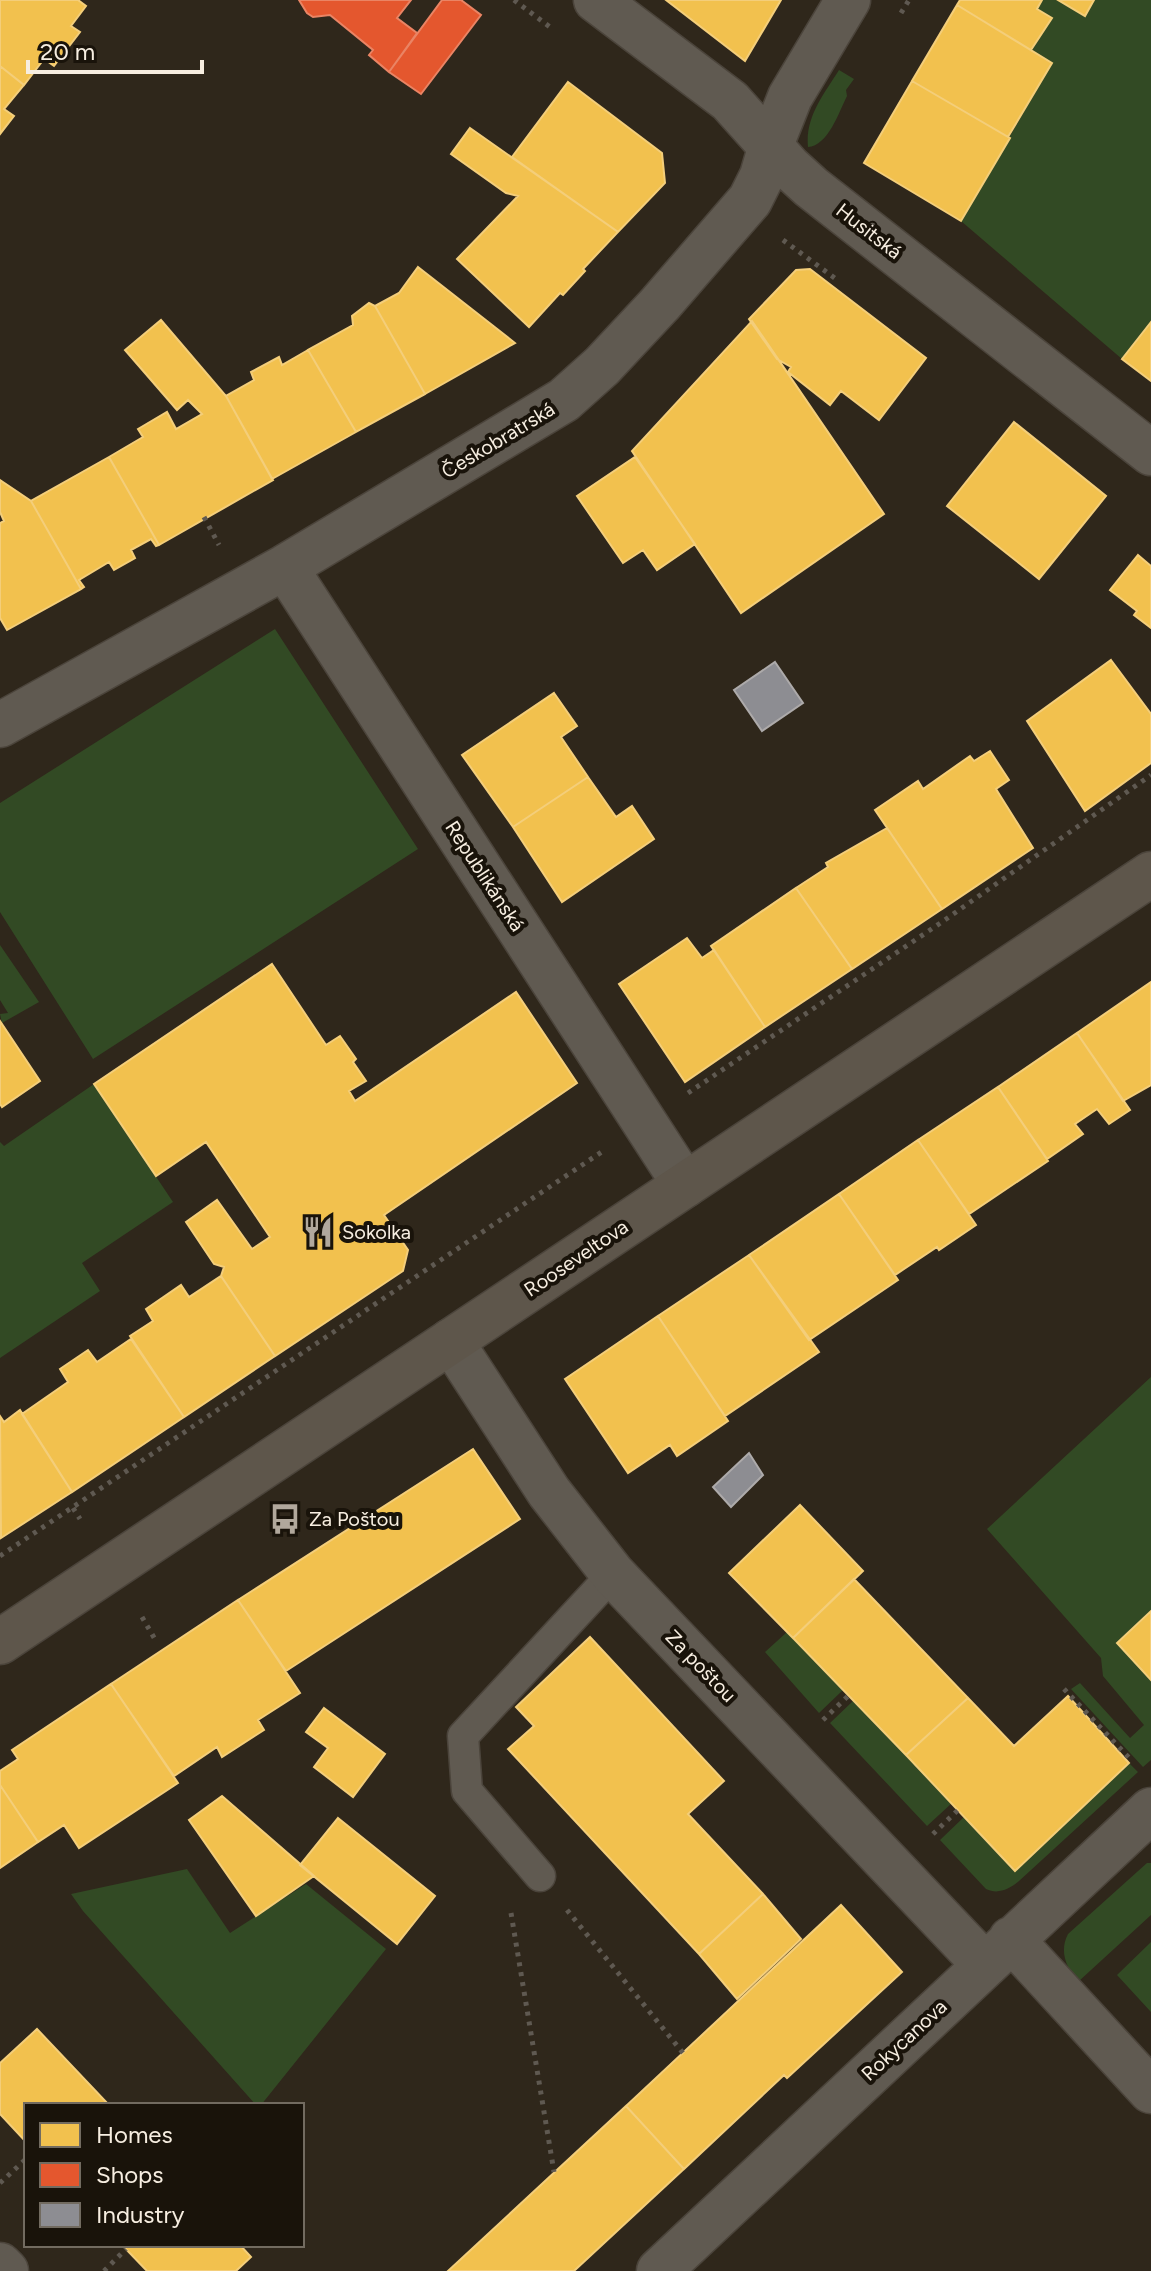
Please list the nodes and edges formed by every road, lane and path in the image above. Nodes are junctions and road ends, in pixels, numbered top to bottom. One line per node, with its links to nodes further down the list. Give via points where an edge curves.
1 (514, 0): 4 (path)
2 (596, 0): 5 (street, Husitská, via 730,101)
3 (848, 0): 5 (street, Českobratrská, via 790,97)
4 (550, 28)
5 (771, 145): 8 (street, Husitská, via 811,187); 11 (street, Českobratrská, via 762,176 735,220 602,366 564,400)
6 (775, 234): 7 (path)
7 (839, 281)
8 (1151, 453)
9 (204, 517): 10 (path)
10 (222, 551)
11 (285, 567): 12 (street, Českobratrská); 15 (street, Republikánská)
12 (0, 725)
13 (1151, 775): 15 (path)
14 (1151, 874): 16 (street, Rooseveltova)
15 (644, 1123): 16 (street, Republikánská); 18 (path)
16 (685, 1185): 17 (street, Rooseveltova)
17 (451, 1341): 21 (street, Za poštou, via 549,1492); 24 (street, Rooseveltova)
18 (73, 1508): 19 (path); 20 (path)
19 (80, 1519)
20 (0, 1556)
21 (613, 1574): 32 (lane, via 463,1736 467,1791); 34 (street, Za poštou)
22 (142, 1617): 23 (path)
23 (156, 1641)
24 (0, 1642)
25 (1064, 1689): 28 (path)
26 (848, 1696): 27 (path)
27 (819, 1723)
28 (1139, 1768)
29 (958, 1810): 31 (path)
30 (1151, 1810): 34 (street, Rokycanova)
31 (927, 1840)
32 (540, 1876): 35 (path)
33 (510, 1904): 38 (path)
34 (997, 1951): 36 (street, Za poštou); 44 (street, Rokycanova)
35 (683, 2053)
36 (1151, 2091)
37 (24, 2161): 39 (path)
38 (554, 2172)
39 (0, 2183)
40 (126, 2249): 43 (path)
41 (0, 2265): 42 (street)
42 (6, 2271)
43 (104, 2271)
44 (659, 2271)

